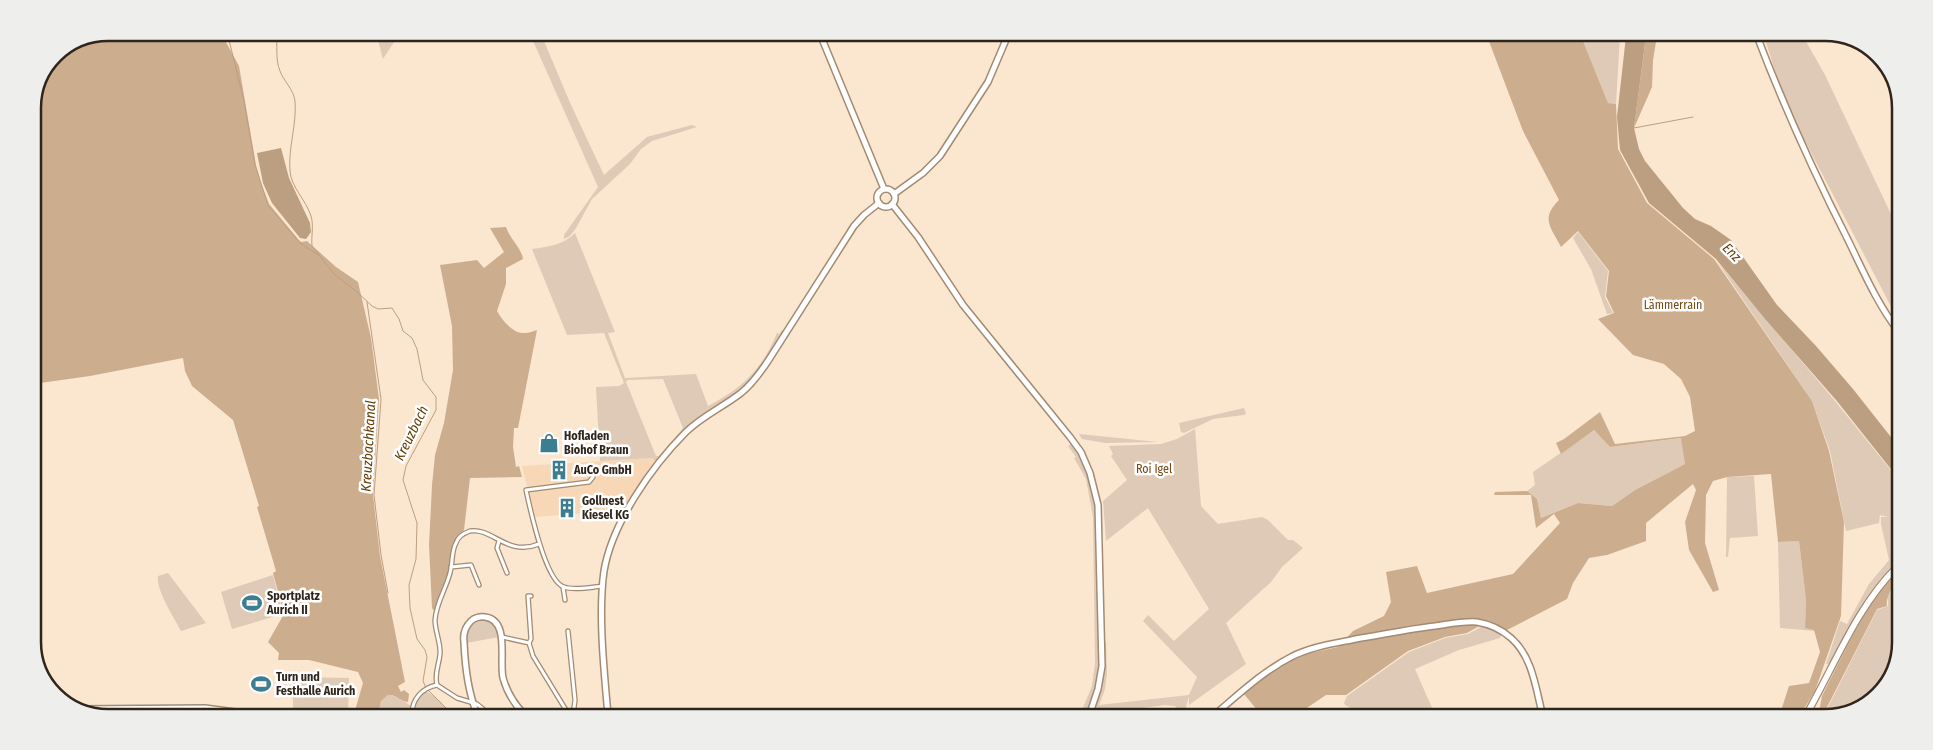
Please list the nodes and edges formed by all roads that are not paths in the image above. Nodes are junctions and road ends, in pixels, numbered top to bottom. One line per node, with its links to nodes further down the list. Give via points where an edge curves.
1 (823, 41): 4 (main road)
2 (1005, 41): 5 (main road, via 988,82 940,156)
3 (1759, 41): 8 (main road, via 1809,160)
4 (884, 189): 5 (main road); 6 (main road, via 878,196)
5 (894, 194): 7 (main road)
6 (879, 203): 7 (main road, via 885,207); 16 (main road, via 854,226 753,382 699,420 667,452 650,475 618,528 608,556)
7 (892, 204): 34 (main road, via 963,305 1070,437 1090,473 1099,521 1102,666)
8 (1892, 321)
9 (594, 468): 11 (street, via 589,482 526,490)
10 (499, 541): 11 (street, via 518,548); 12 (street, via 478,532 466,533 455,544); 13 (street, via 497,548)
11 (539, 544): 17 (street, via 554,577)
12 (452, 567): 15 (street, via 471,565); 23 (street, via 435,619 440,655)
13 (507, 573)
14 (1892, 573): 37 (main road, via 1867,604)
15 (479, 585)
16 (603, 586): 17 (street); 33 (main road)
17 (563, 587): 19 (street)
18 (531, 596): 22 (street, via 528,596)
19 (565, 600)
20 (568, 632): 32 (street)
21 (502, 637): 22 (street); 24 (main road, via 497,624 489,618 476,618 467,625 464,641); 30 (main road, via 504,680)
22 (529, 643): 31 (street, via 533,656)
23 (435, 685): 24 (street, via 457,698); 27 (street, via 419,693)
24 (472, 701): 28 (main road); 29 (street)
25 (106, 709): 26 (main road)
26 (212, 709)
27 (412, 709)
28 (475, 709)
29 (482, 709)
30 (520, 709)
31 (567, 709)
32 (573, 709)
33 (608, 709)
34 (1091, 709)
35 (1221, 709): 36 (main road, via 1258,678 1304,652 1340,642 1472,622 1500,630 1520,647 1530,666)
36 (1541, 709)
37 (1810, 709)

